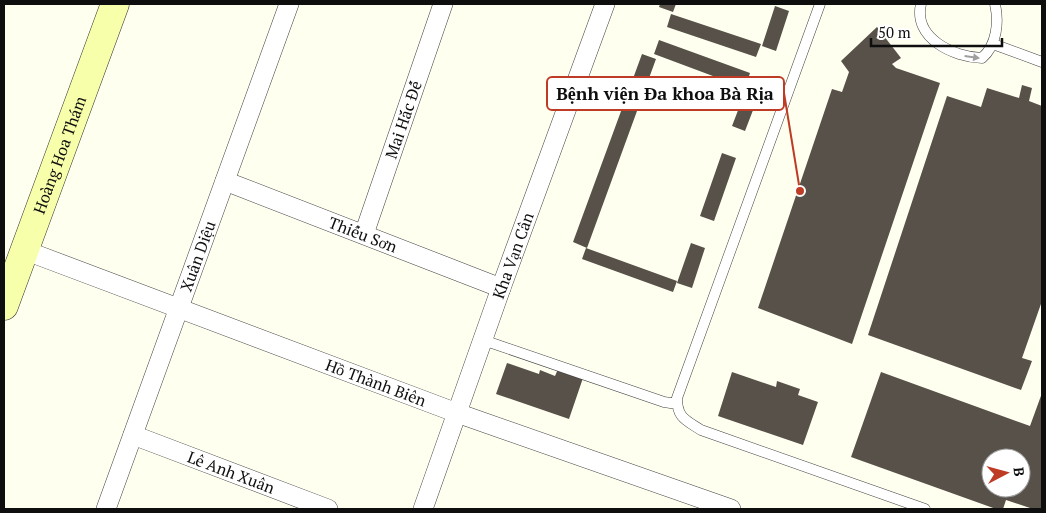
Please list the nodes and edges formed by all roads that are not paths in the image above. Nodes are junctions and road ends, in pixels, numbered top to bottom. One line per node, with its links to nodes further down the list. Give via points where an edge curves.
1 (115, 4): 12 (street, Hoàng Hoa Thám)
2 (289, 4): 10 (street, Xuân Diệu)
3 (443, 4): 11 (street, Mai Hắc Đế)
4 (605, 4): 13 (street, Kha Vạn Cân)
5 (820, 4): 17 (lane, via 680,388)
6 (921, 4): 8 (lane, one-way to 8, via 921,22 927,34 947,50 968,58 982,58)
7 (995, 4): 8 (lane, via 997,18)
8 (993, 44): 9 (lane)
9 (1042, 62)
10 (225, 181): 11 (street, Thiếu Sơn); 15 (street, Xuân Diệu)
11 (364, 234): 13 (street, Thiếu Sơn)
12 (24, 250): 14 (street, Hoàng Hoa Thám); 15 (street, Hồ Thành Biên)
13 (501, 288): 16 (street, Kha Vạn Cân)
14 (4, 306)
15 (178, 309): 18 (street, Hồ Thành Biên); 19 (street, Xuân Diệu)
16 (483, 340): 17 (lane); 18 (street, Kha Vạn Cân)
17 (677, 404): 24 (lane, via 685,418 701,430)
18 (457, 413): 22 (street, Kha Vạn Cân); 23 (street, Hồ Thành Biên)
19 (133, 435): 20 (street, Xuân Diệu); 21 (street, Lê Anh Xuân)
20 (106, 509)
21 (328, 509)
22 (423, 509)
23 (730, 509)
24 (925, 509)

